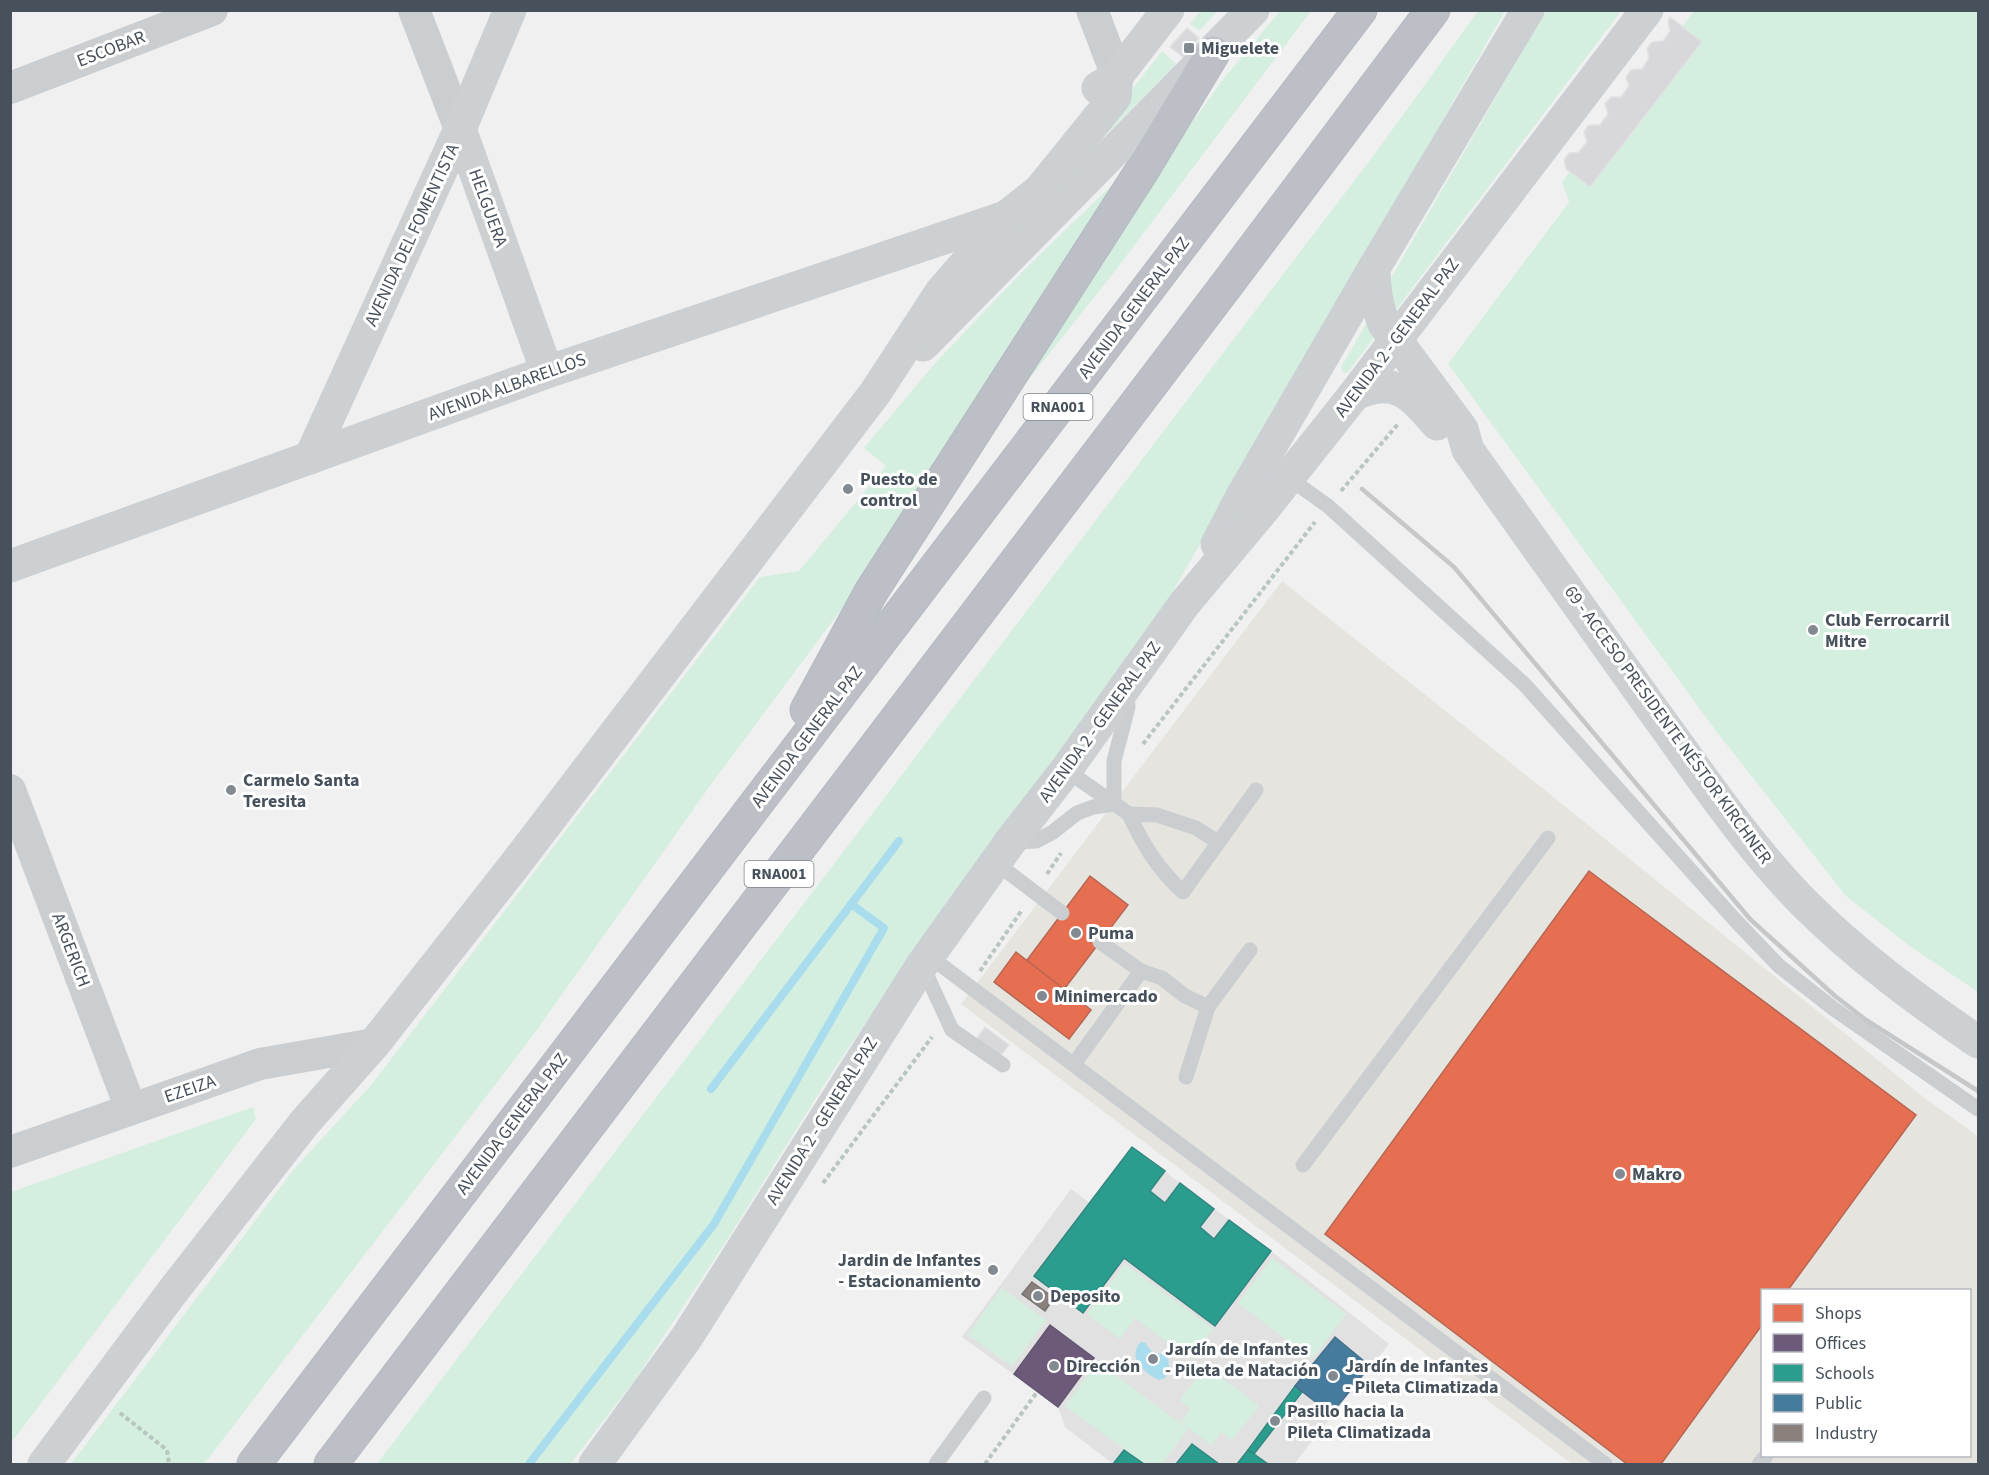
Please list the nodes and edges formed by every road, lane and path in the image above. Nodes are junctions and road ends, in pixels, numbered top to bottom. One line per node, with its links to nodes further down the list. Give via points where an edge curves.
1 (212, 10): 13 (street, ESCOBAR)
2 (414, 10): 14 (street, HELGUERA)
3 (510, 10): 14 (street, AVENIDA DEL FOMENTISTA)
4 (1092, 10): 12 (street)
5 (1168, 10): 12 (street)
6 (1253, 10): 11 (street)
7 (1360, 10): 32 (highway, AVENIDA GENERAL PAZ / RNA001)
8 (1433, 10): 64 (highway, RNA001)
9 (1528, 10): 16 (street)
10 (1647, 10): 17 (street, AVENIDA 2 - GENERAL PAZ)
11 (1212, 53): 19 (street); 32 (highway, via 1143,169 871,592)
12 (1117, 76): 15 (street, via 1099,86 1026,180)
13 (10, 88)
14 (460, 129): 18 (street, HELGUERA); 23 (street, AVENIDA DEL FOMENTISTA)
15 (1006, 217): 18 (street, AVENIDA ALBARELLOS); 19 (street, via 941,292)
16 (1374, 268): 17 (street, 69 - ACCESO PRESIDENTE NÉSTOR KIRCHNER, via 1377,306); 24 (street)
17 (1395, 339): 20 (street, AVENIDA 2 - GENERAL PAZ); 22 (street, 69 - ACCESO PRESIDENTE NÉSTOR KIRCHNER, via 1462,429)
18 (547, 372): 23 (street, AVENIDA ALBARELLOS)
19 (875, 393): 49 (street)
20 (1354, 395): 21 (street, 69 - ACCESO PRESIDENTE NÉSTOR KIRCHNER, via 1367,388 1394,387); 24 (street, AVENIDA 2 - GENERAL PAZ)
21 (1418, 401): 22 (street, 69 - ACCESO PRESIDENTE NÉSTOR KIRCHNER, via 1447,436); 25 (path)
22 (1468, 450): 48 (street, 69 - ACCESO PRESIDENTE NÉSTOR KIRCHNER, via 1753,845 1804,902 1855,950)
23 (310, 458): 26 (street, AVENIDA ALBARELLOS)
24 (1276, 469): 25 (lane); 27 (street, AVENIDA 2 - GENERAL PAZ)
25 (1328, 506): 28 (path); 54 (lane, via 1525,685 1779,966)
26 (10, 566)
27 (1126, 688): 29 (street, AVENIDA 2 - GENERAL PAZ); 33 (lane, via 1128,706 1113,767)
28 (1141, 746)
29 (1066, 771): 33 (lane); 38 (street, AVENIDA 2 - GENERAL PAZ)
30 (10, 790): 53 (street, ARGERICH)
31 (1256, 790): 36 (lane)
32 (756, 804): 63 (highway, AVENIDA GENERAL PAZ / RNA001)
33 (1114, 804): 34 (lane); 38 (lane, via 1077,813 1036,841)
34 (1129, 814): 36 (lane, via 1157,815 1196,828); 36 (lane, via 1165,876 1183,892)
35 (1548, 838): 56 (lane)
36 (1218, 842)
37 (1067, 845): 39 (path)
38 (1003, 852): 39 (lane); 43 (street, AVENIDA 2 - GENERAL PAZ)
39 (1035, 892): 40 (lane); 45 (path)
40 (1062, 913)
41 (1100, 942): 44 (lane)
42 (1250, 950): 46 (lane)
43 (926, 961): 45 (lane); 47 (lane); 65 (street, AVENIDA 2 - GENERAL PAZ, via 687,1337)
44 (1141, 971): 46 (lane, via 1162,978 1185,996); 50 (lane)
45 (970, 985): 50 (lane)
46 (1208, 1006): 52 (lane)
47 (946, 1017): 51 (lane, via 952,1030); 57 (path)
48 (1978, 1042)
49 (374, 1044): 53 (street, EZEIZA, via 260,1064); 59 (street, via 305,1122)
50 (1074, 1064): 68 (lane)
51 (1004, 1065)
52 (1186, 1077)
53 (131, 1109): 55 (street, EZEIZA)
54 (1978, 1109)
55 (10, 1152)
56 (1303, 1166)
57 (820, 1188)
58 (1037, 1392): 67 (path)
59 (96, 1395): 61 (street); 62 (path, via 167,1450)
60 (984, 1398): 66 (lane)
61 (44, 1464)
62 (169, 1464)
63 (254, 1464)
64 (331, 1464)
65 (595, 1464)
66 (936, 1464)
67 (985, 1464)
68 (1605, 1464)

